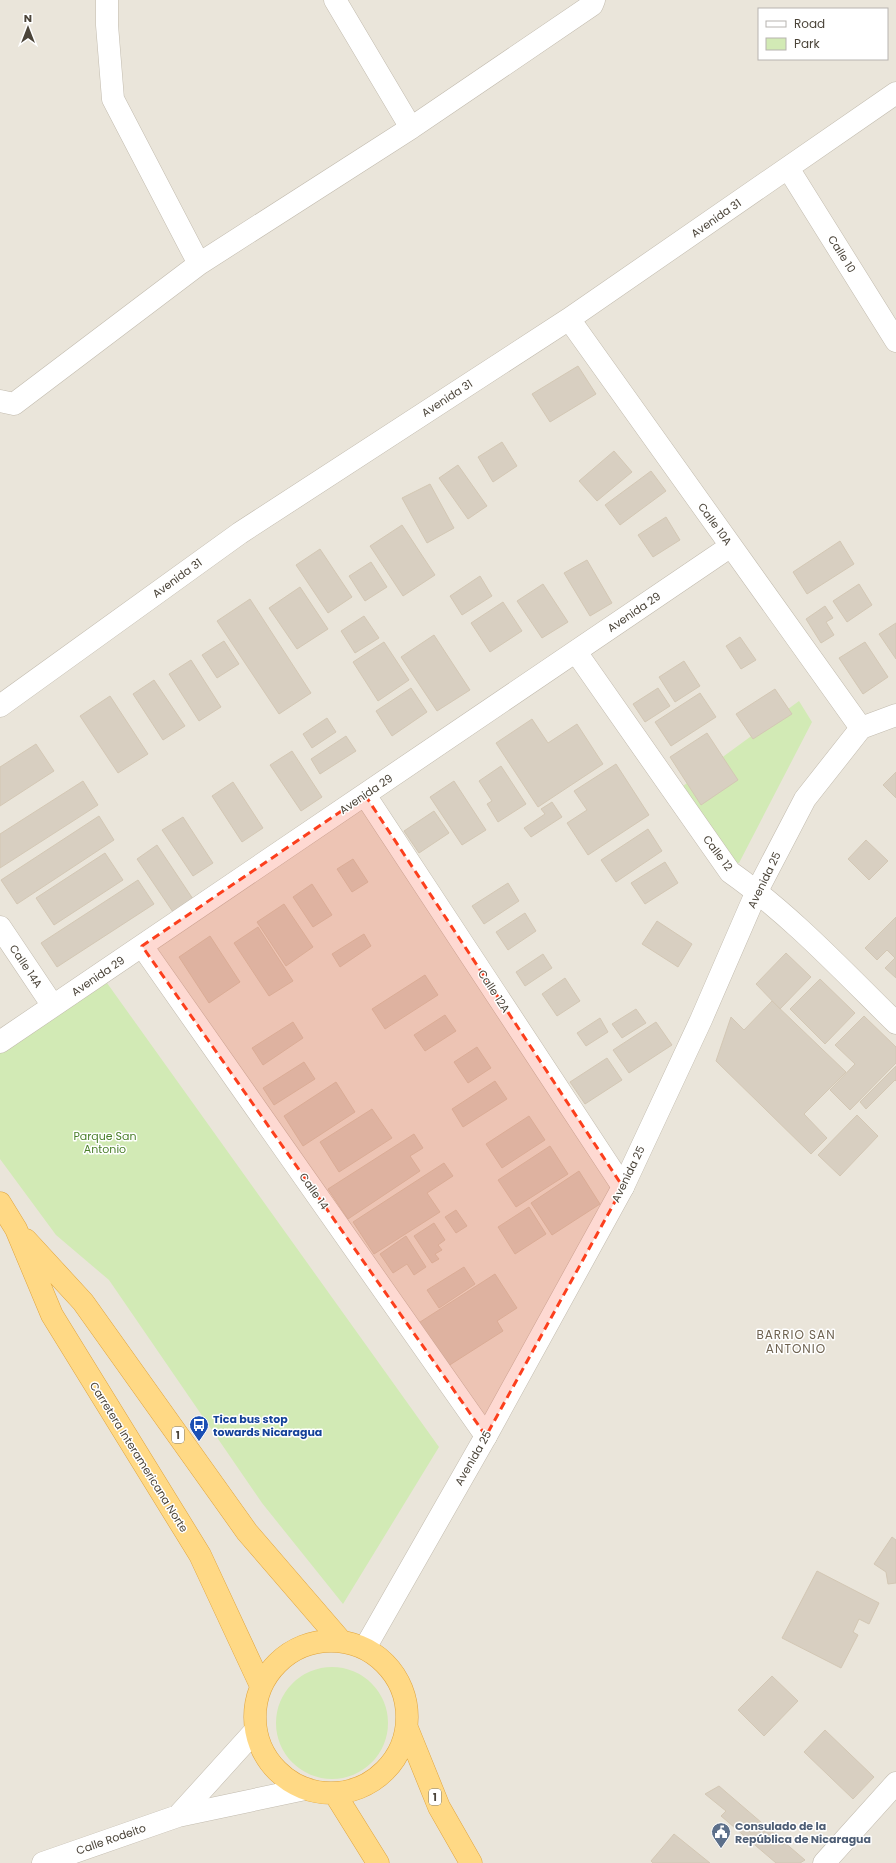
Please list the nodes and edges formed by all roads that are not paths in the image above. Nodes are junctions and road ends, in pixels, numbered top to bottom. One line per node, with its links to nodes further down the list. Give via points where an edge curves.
1 (107, 0): 7 (street, via 106,25 113,98)
2 (335, 0): 5 (street)
3 (594, 0): 5 (street, via 592,5)
4 (896, 94): 6 (street, Avenida 31)
5 (411, 128): 7 (street)
6 (788, 168): 8 (street, Avenida 31); 9 (street, Calle 10)
7 (199, 264): 10 (street, via 14,404)
8 (569, 319): 11 (street, Calle 10A); 13 (street, Avenida 31, via 240,533)
9 (896, 341)
10 (0, 401)
11 (731, 546): 12 (street, Avenida 29); 15 (street, Calle 10A)
12 (576, 652): 16 (street, Avenida 29); 17 (street, Calle 12, via 730,872)
13 (0, 706)
14 (896, 715): 15 (street)
15 (861, 728): 17 (street, Avenida 25, via 805,799)
16 (365, 795): 19 (street, Avenida 29); 23 (street, Calle 12A)
17 (757, 891): 21 (street, Calle 12); 23 (street, Avenida 25, via 701,1020)
18 (0, 927): 20 (street, Calle 14A)
19 (142, 946): 20 (street, Avenida 29); 26 (street, Calle 14)
20 (53, 1006): 22 (street, Avenida 29)
21 (896, 1023)
22 (0, 1042)
23 (623, 1187): 26 (street, Avenida 25)
24 (0, 1203): 25 (highway, Carretera Interamericana Norte / 1)
25 (16, 1229): 27 (highway, Carretera Interamericana Norte / 1, via 82,1302 247,1532); 29 (highway, Carretera Interamericana Norte / 1, via 52,1315 200,1554)
26 (486, 1436): 28 (street, Avenida 25)
27 (342, 1641): 28 (highway, 1); 29 (highway, 1, via 317,1641 293,1650 273,1665)
28 (365, 1648): 30 (highway, 1, via 384,1661 399,1681 407,1703)
29 (261, 1686): 31 (highway, 1, via 254,1708)
30 (407, 1728): 34 (highway, 1, via 399,1752 384,1772 362,1787); 38 (highway, 1, via 439,1808)
31 (255, 1731): 33 (highway, 1, via 259,1746 267,1759 284,1777); 35 (street, Calle Rodeito)
32 (896, 1783): 39 (street)
33 (305, 1789): 34 (highway, 1); 35 (street, Calle Rodeito)
34 (336, 1794): 37 (highway)
35 (178, 1816): 36 (street, Calle Rodeito)
36 (44, 1863)
37 (378, 1863)
38 (471, 1863)
39 (824, 1863)

